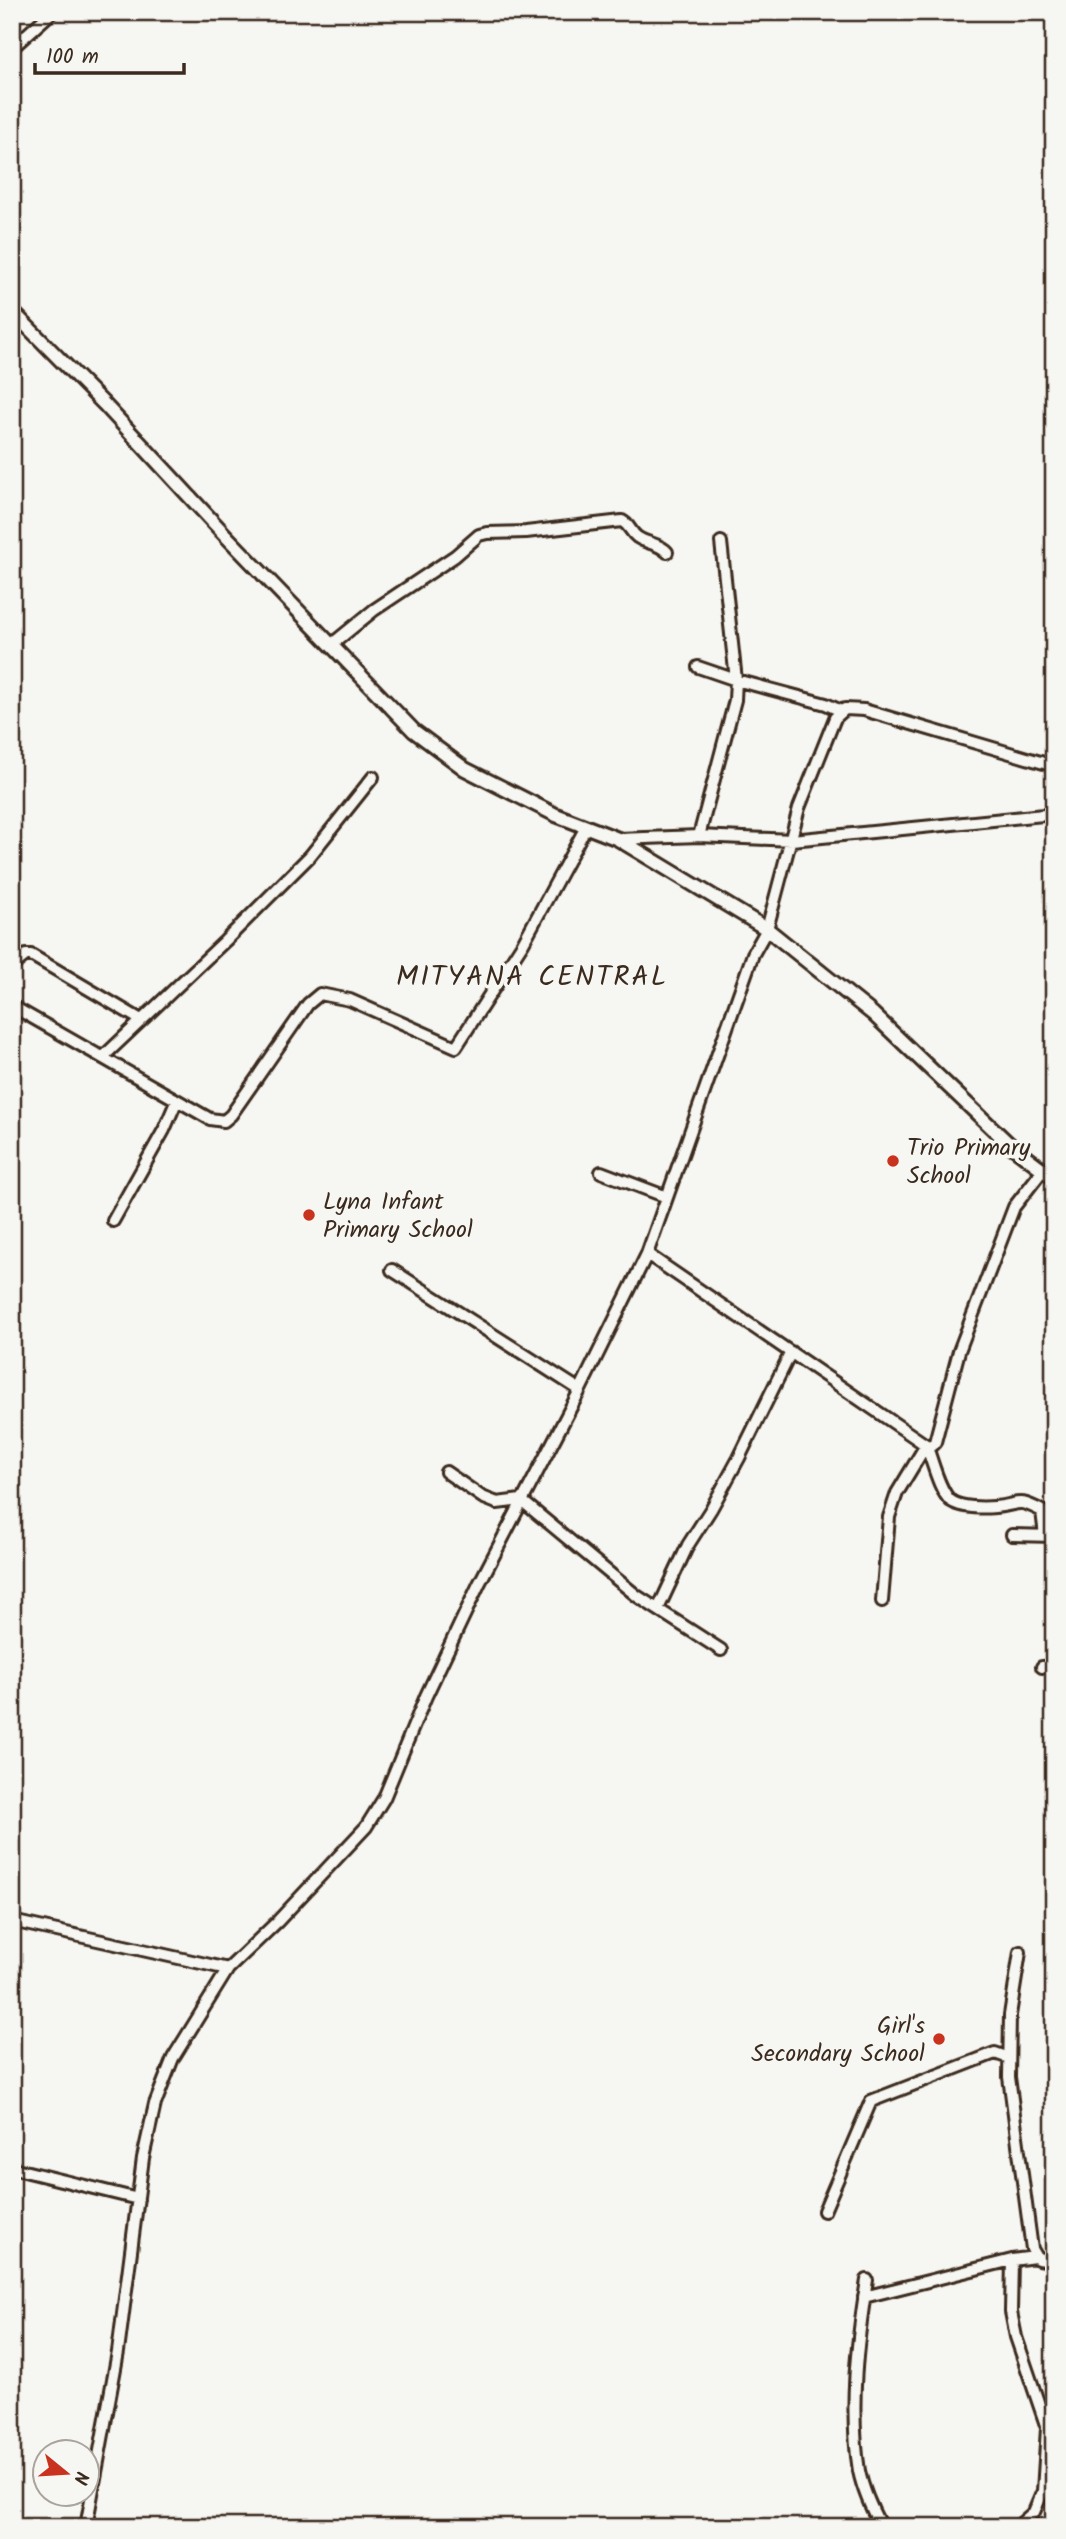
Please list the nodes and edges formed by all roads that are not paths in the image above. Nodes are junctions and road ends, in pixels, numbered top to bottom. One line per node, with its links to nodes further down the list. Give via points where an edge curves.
1 (52, 12): 2 (street)
2 (12, 48)
3 (12, 311): 6 (main road)
4 (721, 542): 8 (street)
5 (667, 552): 6 (street, via 637,537 622,521 479,535)
6 (331, 645): 13 (main road, via 414,731 466,769)
7 (698, 667): 8 (street)
8 (736, 680): 9 (street); 14 (street)
9 (841, 711): 10 (street, via 864,710); 16 (street, via 799,808)
10 (1054, 766)
11 (373, 776): 20 (street, via 310,856)
12 (1054, 814): 16 (street)
13 (586, 827): 15 (main road); 22 (street, via 523,943 457,1047 349,1000 320,994 308,1004 224,1121 210,1119)
14 (699, 836): 15 (street); 16 (street)
15 (618, 839): 17 (main road)
16 (792, 840): 17 (street)
17 (767, 929): 23 (main road, via 873,1014); 26 (street)
18 (12, 966): 20 (street, via 31,955)
19 (12, 1006): 21 (street)
20 (141, 1020): 21 (street)
21 (103, 1057): 22 (street)
22 (177, 1100): 27 (street)
23 (1042, 1171): 25 (main road); 32 (street, via 1014,1207 960,1350 935,1441)
24 (601, 1172): 26 (street)
25 (1054, 1178)
26 (667, 1197): 28 (street)
27 (113, 1221)
28 (647, 1254): 30 (street); 31 (street)
29 (392, 1270): 31 (street)
30 (792, 1352): 32 (street); 38 (street)
31 (580, 1390): 34 (street)
32 (926, 1445): 36 (street, via 951,1501 995,1507 1023,1501 1042,1511); 37 (street, via 897,1493 889,1517)
33 (446, 1472): 34 (street, via 497,1503)
34 (521, 1500): 38 (street); 42 (street, via 426,1696 376,1812)
35 (1012, 1535): 36 (street)
36 (1049, 1536)
37 (882, 1601)
38 (658, 1609): 39 (street)
39 (722, 1650)
40 (12, 1921): 42 (street)
41 (1020, 1952): 43 (street)
42 (228, 1969): 45 (street, via 164,2078 150,2123)
43 (1009, 2058): 46 (street, via 995,2053 872,2101); 47 (street)
44 (12, 2168): 45 (street)
45 (138, 2199): 52 (street, via 118,2352)
46 (824, 2211)
47 (1035, 2257): 48 (street); 49 (street)
48 (1012, 2260): 51 (street); 54 (street, via 1011,2312 1016,2337 1047,2428 1043,2491 1034,2512)
49 (1054, 2260)
50 (867, 2280): 51 (street)
51 (864, 2297): 53 (street, via 855,2353 855,2413 860,2472)
52 (86, 2527)
53 (881, 2527)
54 (1017, 2527)

